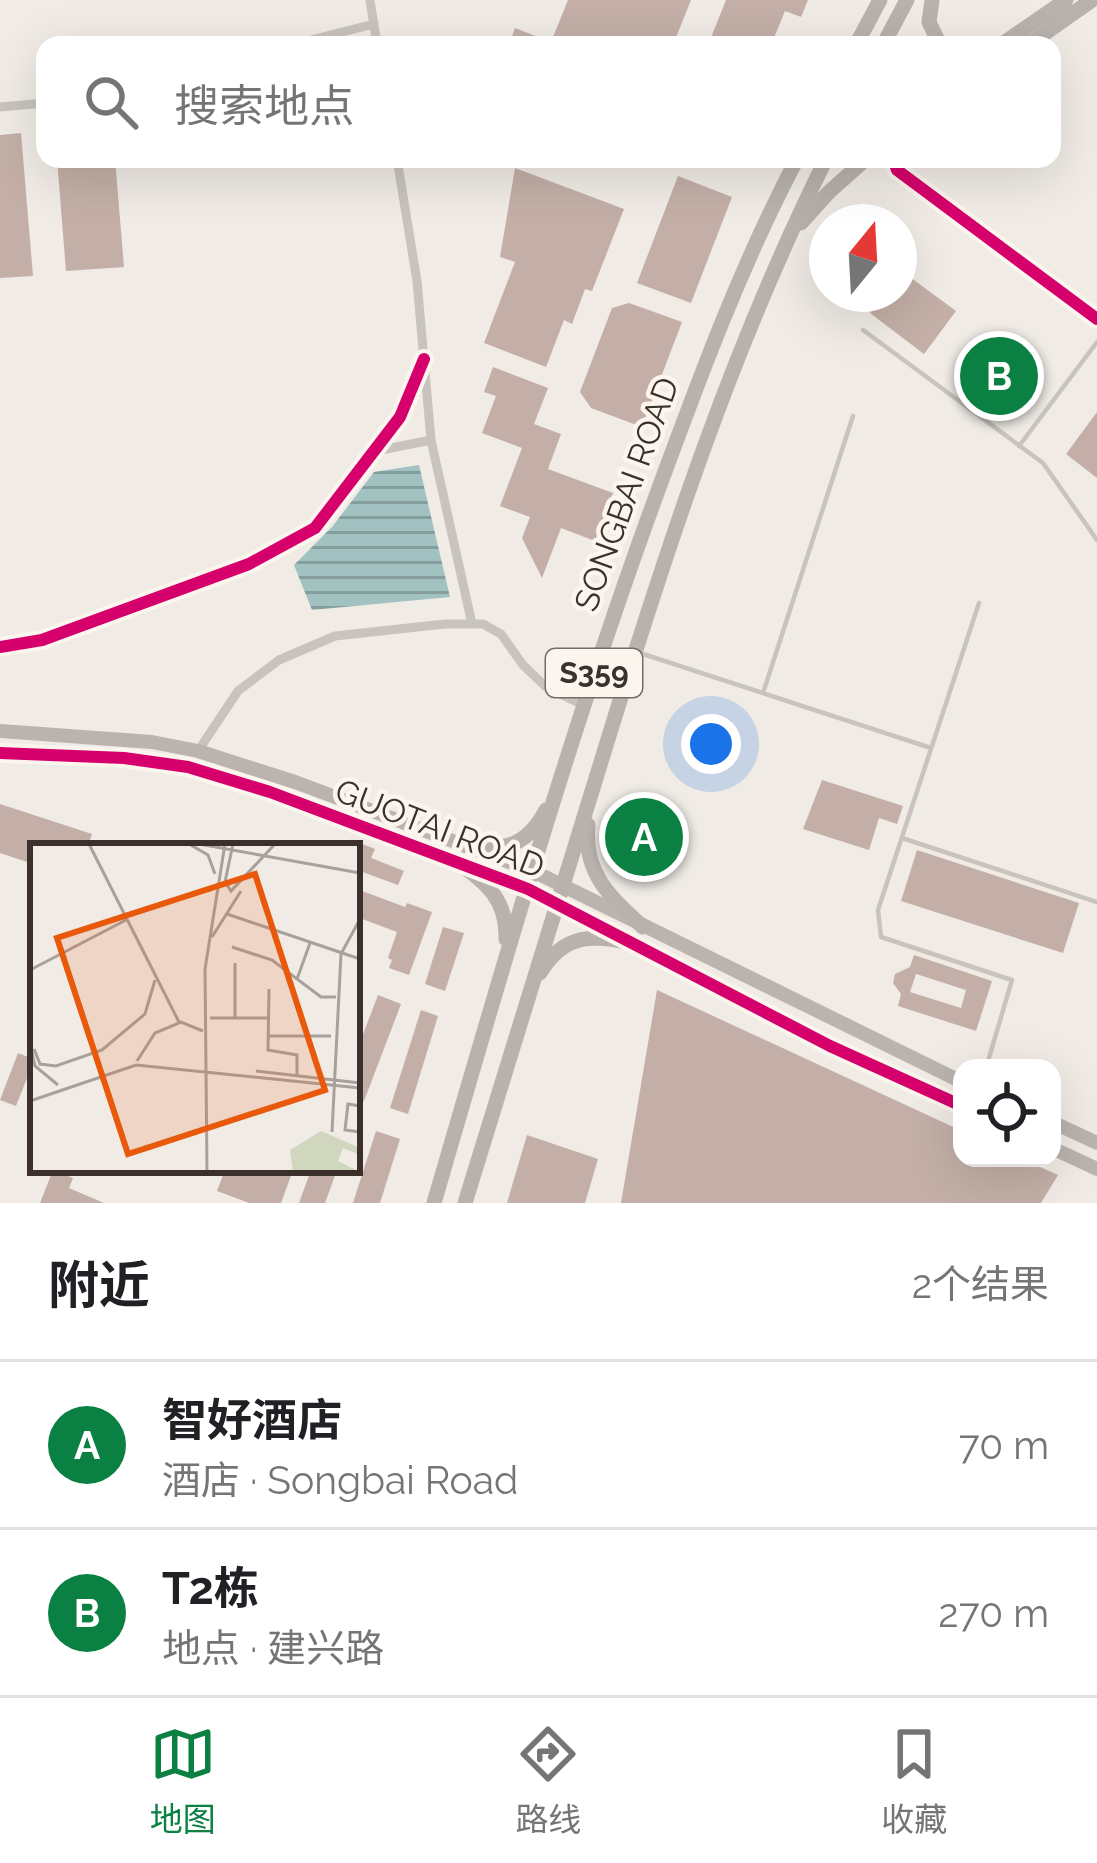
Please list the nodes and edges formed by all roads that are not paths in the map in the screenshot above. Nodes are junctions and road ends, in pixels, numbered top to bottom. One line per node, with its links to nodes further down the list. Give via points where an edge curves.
1 (370, 0): 7 (street)
2 (880, 0): 10 (main road)
3 (907, 0): 11 (main road)
4 (932, 0): 12 (main road)
5 (1092, 0): 14 (main road)
6 (1064, 1): 13 (main road)
7 (374, 24): 8 (street); 9 (street)
8 (326, 36)
9 (376, 36)
10 (861, 36)
11 (888, 36)
12 (936, 36)
13 (1014, 36)
14 (1041, 36)
15 (36, 104): 16 (street)
16 (0, 107)
17 (398, 168): 26 (street)
18 (792, 168): 37 (main road, SONGBAI ROAD / S359, via 692,398)
19 (822, 168): 22 (main road)
20 (856, 168): 22 (main road, S359)
21 (896, 168): 23 (street)
22 (781, 249): 35 (main road, SONGBAI ROAD / S359, via 712,419)
23 (1097, 319)
24 (862, 330): 29 (lane)
25 (1097, 342): 29 (lane)
26 (424, 359): 28 (street); 30 (street)
27 (854, 416): 36 (lane)
28 (431, 440): 30 (street); 33 (street)
29 (1019, 446): 31 (lane, via 1043,463)
30 (376, 451): 34 (street, via 315,528 249,564 42,640)
31 (1097, 540)
32 (979, 603): 39 (lane)
33 (472, 624): 37 (street, via 494,627 531,674); 40 (street, via 335,636 303,648 238,691)
34 (0, 647)
35 (635, 652): 36 (lane); 43 (main road, SONGBAI ROAD / S359)
36 (763, 693): 39 (lane)
37 (584, 705): 42 (main road, SONGBAI ROAD / S359)
38 (0, 731): 40 (street, GUOTAI ROAD)
39 (932, 748): 44 (lane)
40 (198, 751): 45 (street, GUOTAI ROAD, via 295,782)
41 (0, 753): 45 (street, GUOTAI ROAD, via 188,767)
42 (564, 770): 45 (main road, via 524,840); 46 (main road, SONGBAI ROAD / S359)
43 (592, 791): 47 (main road, SONGBAI ROAD / S359); 51 (main road, via 592,870)
44 (902, 838): 50 (lane); 55 (lane, via 878,910 880,938 1012,980)
45 (460, 853): 46 (street, GUOTAI ROAD); 48 (street, GUOTAI ROAD); 53 (main road, via 501,903)
46 (533, 872): 47 (street, GUOTAI ROAD); 48 (main road, SONGBAI ROAD / S359)
47 (562, 885): 49 (main road, SONGBAI ROAD / S359); 51 (street, GUOTAI ROAD)
48 (528, 889): 49 (street, GUOTAI ROAD); 53 (main road, SONGBAI ROAD / S359)
49 (557, 902): 52 (street, GUOTAI ROAD); 54 (main road, SONGBAI ROAD / S359)
50 (1097, 902)
51 (644, 926): 56 (street, GUOTAI ROAD)
52 (635, 944): 54 (main road, via 577,938 554,952); 57 (street, GUOTAI ROAD)
53 (504, 964): 62 (main road, SONGBAI ROAD / S359)
54 (529, 991): 63 (main road, SONGBAI ROAD / S359)
55 (989, 1059)
56 (953, 1078)
57 (953, 1102)
58 (1061, 1126): 59 (street)
59 (1097, 1143)
60 (1061, 1152): 61 (street)
61 (1097, 1169)
62 (434, 1203)
63 (465, 1203)

